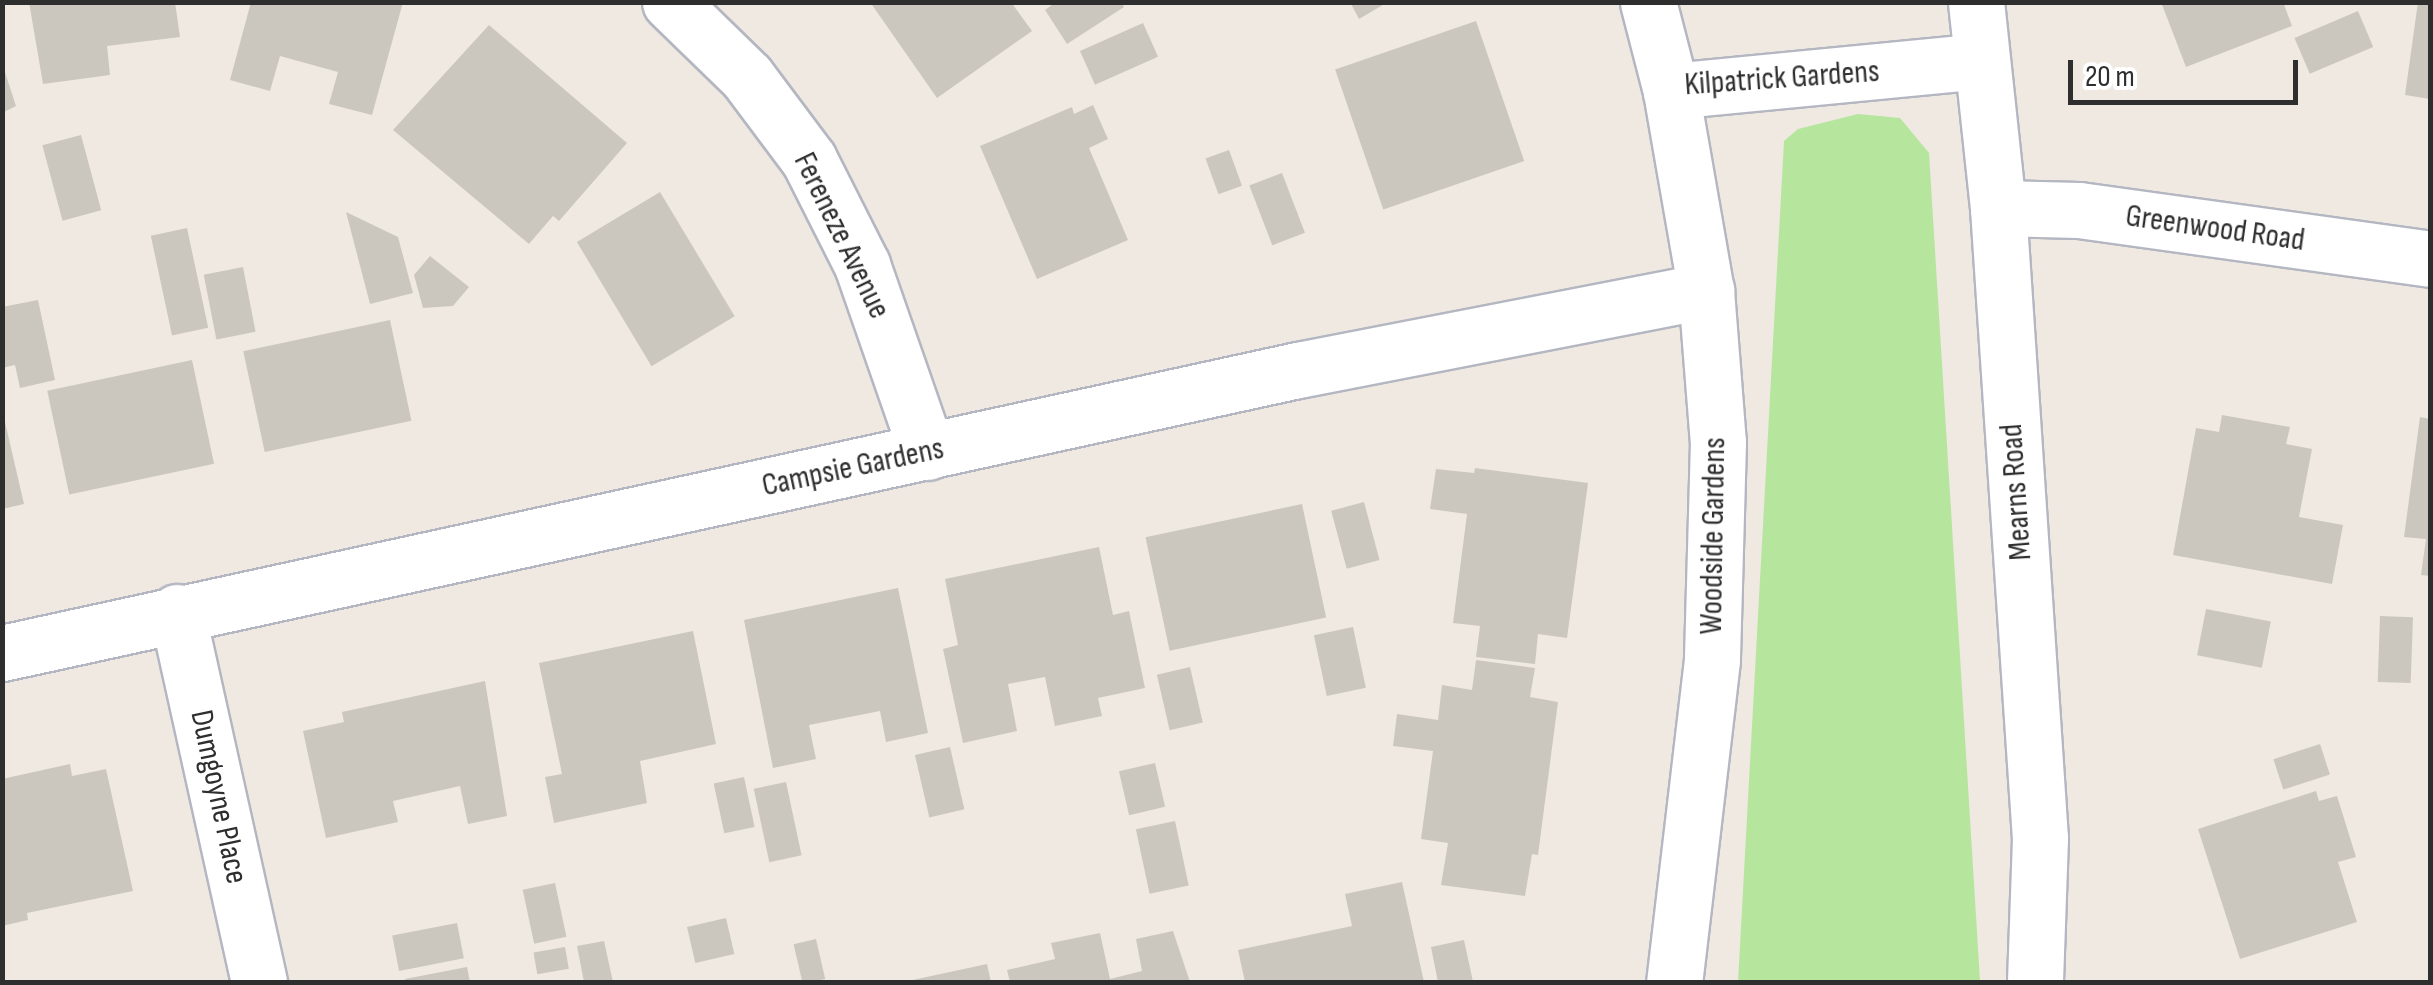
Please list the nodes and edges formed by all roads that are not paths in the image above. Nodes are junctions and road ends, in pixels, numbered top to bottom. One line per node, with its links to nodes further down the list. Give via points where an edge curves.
1 (670, 2): 9 (street, Fereneze Avenue, via 747,77 809,160 862,265)
2 (1648, 2): 5 (street, Kilpatrick Gardens)
3 (1976, 2): 4 (street, Mearns Road)
4 (1982, 62): 5 (street, Kilpatrick Gardens); 6 (street, Mearns Road)
5 (1671, 91): 8 (street, Woodside Gardens)
6 (1998, 208): 7 (street, Greenwood Road, via 2079,210); 14 (street, Mearns Road, via 2040,838)
7 (2430, 258)
8 (1706, 291): 9 (street, Campsie Gardens); 13 (street, Woodside Gardens, via 1718,442 1712,660)
9 (927, 452): 10 (street, Campsie Gardens)
10 (177, 612): 11 (street, Campsie Gardens); 12 (street, Dumgoyne Place)
11 (2, 654)
12 (258, 982)
13 (1674, 982)
14 (2035, 982)

